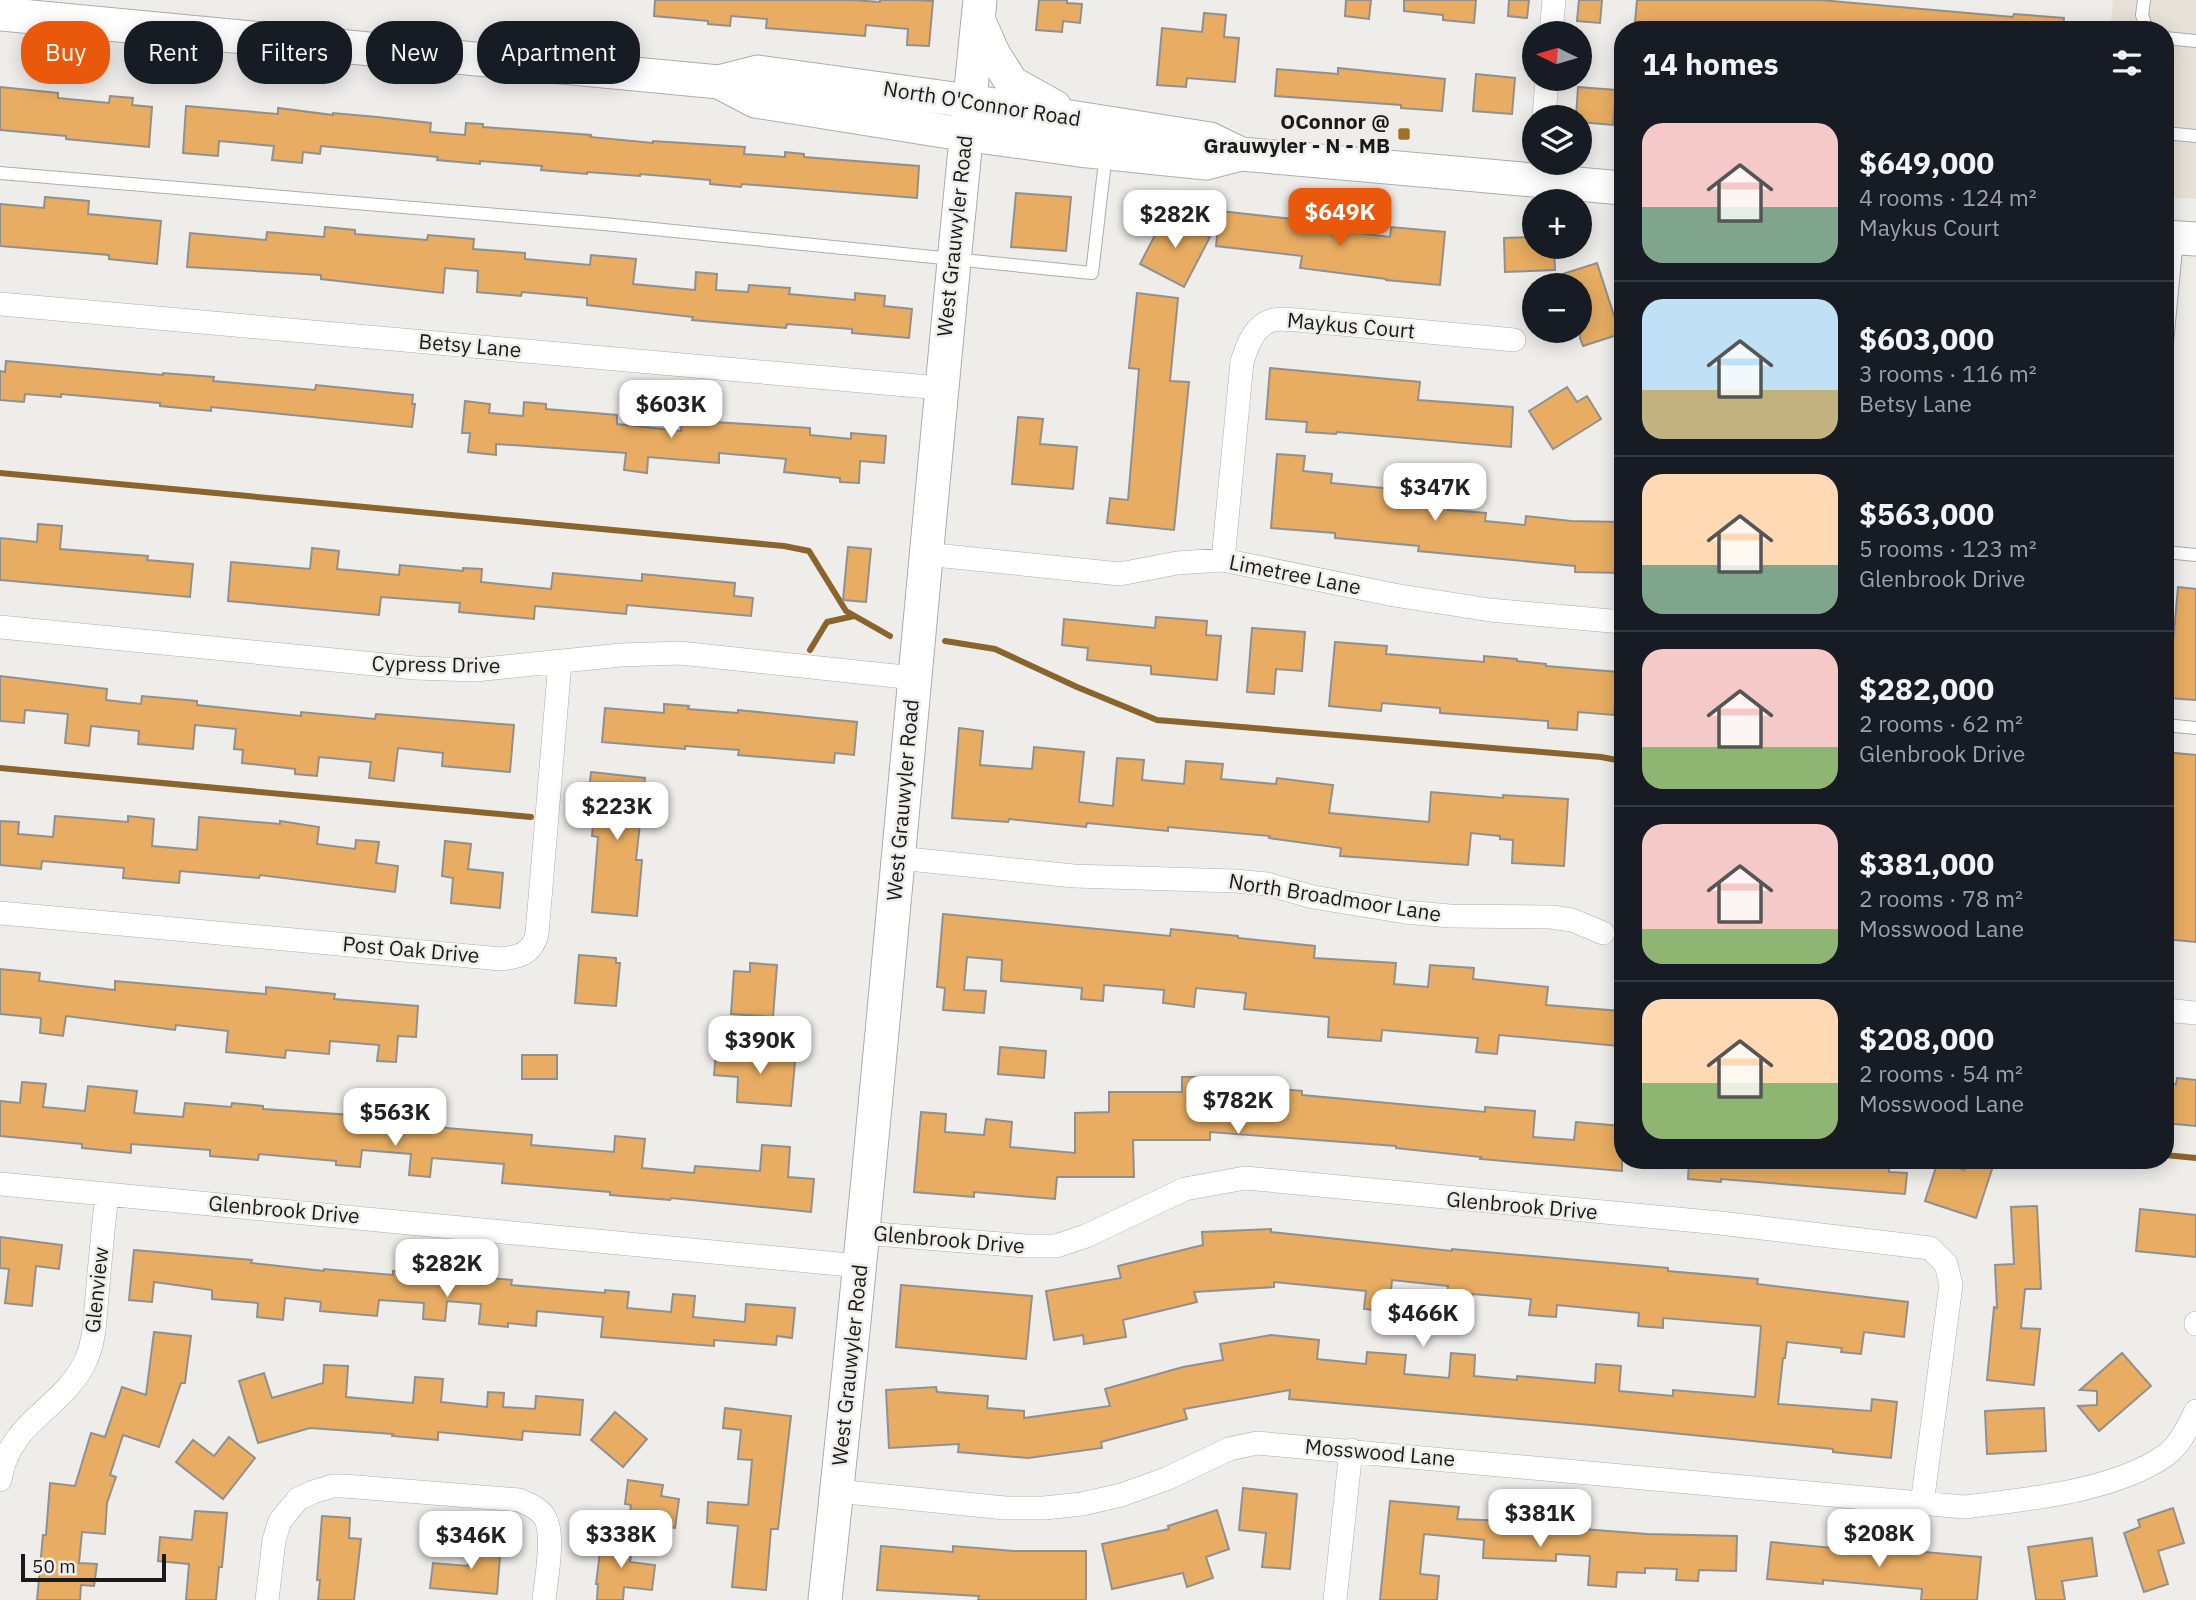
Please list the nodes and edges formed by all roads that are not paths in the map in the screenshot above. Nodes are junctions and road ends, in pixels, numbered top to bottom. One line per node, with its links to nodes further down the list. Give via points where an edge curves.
1 (1554, 0): 5 (street)
2 (2144, 0): 6 (lane)
3 (979, 9): 10 (main road, West Grauwyler Road); 11 (main road, via 994,55 1012,83)
4 (0, 15): 9 (main road, North O'Connor Road)
5 (1552, 21)
6 (2144, 21)
7 (2174, 39): 8 (lane)
8 (2196, 41)
9 (719, 82): 10 (main road, North O'Connor Road, via 758,72); 12 (main road, North O'Connor Road, via 755,100)
10 (969, 101): 11 (main road, North O'Connor Road); 12 (main road, West Grauwyler Road)
11 (1082, 120): 16 (main road, North O'Connor Road, via 1210,139)
12 (965, 134): 15 (main road, North O'Connor Road); 22 (main road, West Grauwyler Road)
13 (2174, 134): 14 (lane)
14 (2196, 136)
15 (1107, 153): 16 (main road, North O'Connor Road, via 1206,163); 22 (lane, via 1092,273)
16 (1241, 154): 17 (main road, North O'Connor Road)
17 (1522, 171)
18 (0, 173): 22 (lane)
19 (1555, 175): 20 (main road, North O'Connor Road)
20 (1614, 186)
21 (2179, 238): 23 (lane)
22 (953, 258): 26 (main road, West Grauwyler Road)
23 (2174, 283)
24 (0, 304): 26 (street, Betsy Lane)
25 (1514, 340): 30 (street, Maykus Court, via 1297,320 1272,320 1258,330 1247,343 1242,362)
26 (940, 388): 28 (main road, West Grauwyler Road)
27 (2174, 553): 29 (lane)
28 (925, 554): 30 (street, Limetree Lane, via 1120,574); 34 (main road, West Grauwyler Road)
29 (2196, 555)
30 (1223, 560): 31 (street, Limetree Lane, via 1394,595 1490,610)
31 (1614, 621)
32 (0, 627): 33 (street, Cypress Drive, via 415,668 475,670)
33 (560, 663): 34 (street, Cypress Drive, via 680,653); 38 (street, Post Oak Drive, via 537,934 524,955 500,959)
34 (914, 678): 37 (main road, West Grauwyler Road)
35 (2174, 726): 36 (lane)
36 (2196, 728)
37 (898, 858): 39 (street, North Broadmoor Lane, via 1074,876 1267,884 1313,897 1405,912 1572,920); 44 (main road, West Grauwyler Road)
38 (0, 913)
39 (1603, 933)
40 (2174, 1011): 41 (street)
41 (2196, 1013)
42 (0, 1184): 43 (street, Glenbrook Drive)
43 (107, 1194): 45 (street, Glenbrook Drive); 48 (street, Glenview, via 91,1348 66,1391 15,1439)
44 (863, 1233): 45 (main road, West Grauwyler Road); 50 (street, Glenbrook Drive, via 1056,1246 1185,1189 1245,1178 1720,1223 1930,1248 1946,1264 1951,1285)
45 (860, 1266): 49 (main road, West Grauwyler Road)
46 (2196, 1411): 50 (street, Mosswood Lane, via 2167,1455 2098,1484 2037,1499 1964,1507)
47 (1351, 1450): 49 (street, Mosswood Lane, via 1256,1443 1229,1449 1121,1495 1044,1508); 50 (street, Mosswood Lane); 54 (street)
48 (1, 1472)
49 (836, 1492): 53 (main road, West Grauwyler Road)
50 (1922, 1504)
51 (267, 1600): 52 (street, via 280,1521 298,1499 333,1486 519,1500 533,1506 546,1518 550,1542)
52 (544, 1600)
53 (825, 1600)
54 (1335, 1600)

